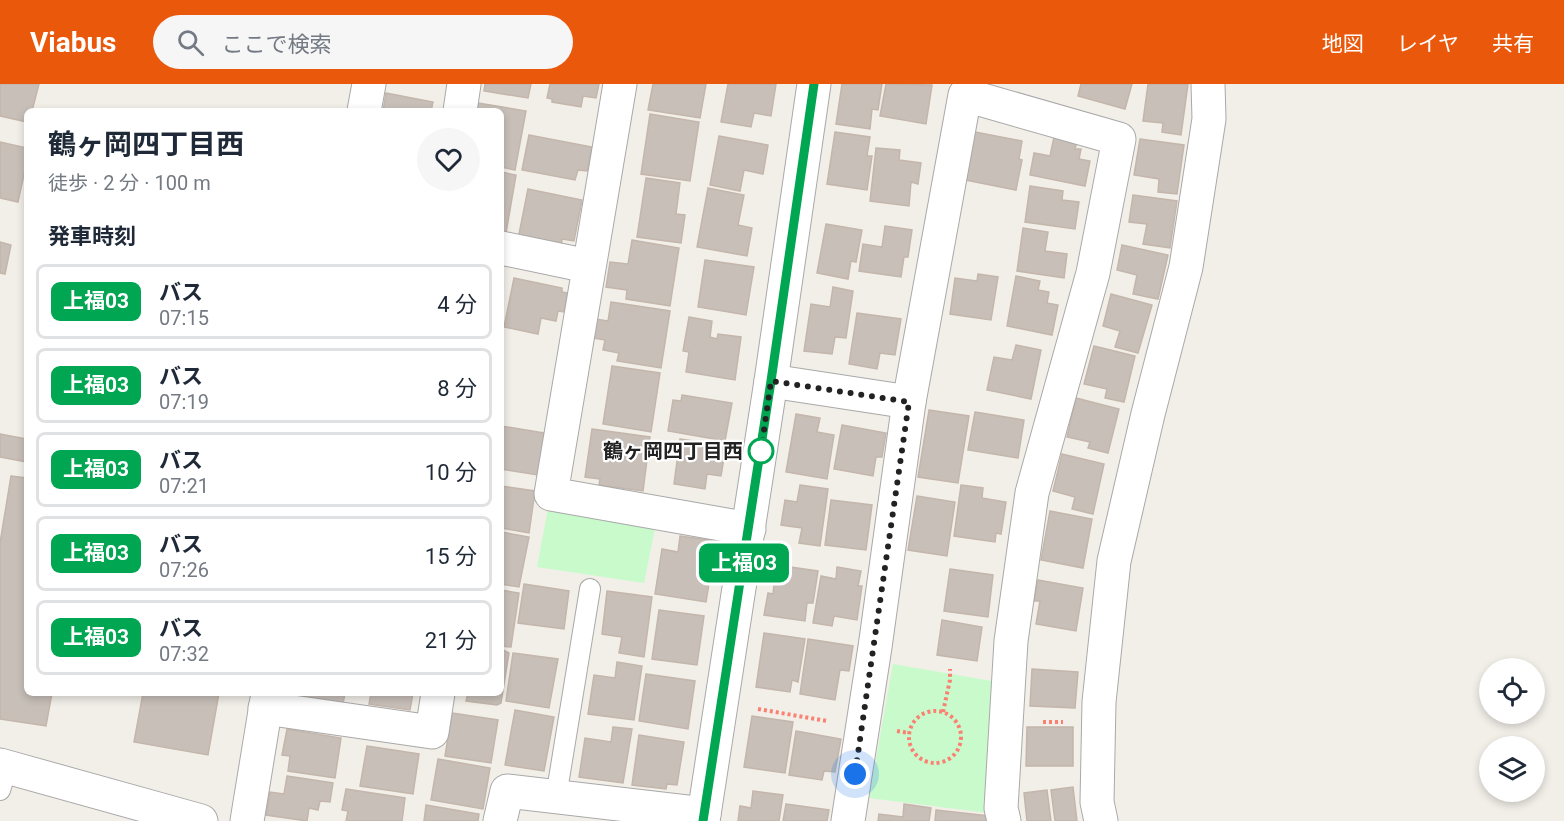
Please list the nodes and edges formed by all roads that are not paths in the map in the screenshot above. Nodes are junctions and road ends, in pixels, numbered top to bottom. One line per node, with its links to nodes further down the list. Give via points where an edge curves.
1 (369, 84): 6 (street)
2 (464, 84): 7 (street)
3 (620, 84): 9 (street)
4 (814, 84): 10 (street)
5 (1208, 84): 24 (street, via 1209,120 1186,267 1114,561 1099,702 1097,802)
6 (365, 108)
7 (460, 108)
8 (504, 249): 9 (street)
9 (588, 266): 12 (street, via 551,494)
10 (771, 381): 11 (street); 12 (street)
11 (909, 402): 22 (street); 23 (street, via 965,94 1119,139 1093,273 1032,493 1011,641 1001,808)
12 (749, 529): 18 (street)
13 (590, 589): 17 (lane)
14 (438, 696): 15 (street, via 432,732)
15 (266, 700): 20 (street)
16 (2, 774): 19 (street)
17 (556, 797): 18 (street); 21 (street, via 507,791)
18 (704, 818)
19 (201, 821)
20 (247, 821)
21 (500, 821)
22 (848, 821)
23 (1004, 821)
24 (1101, 821)

